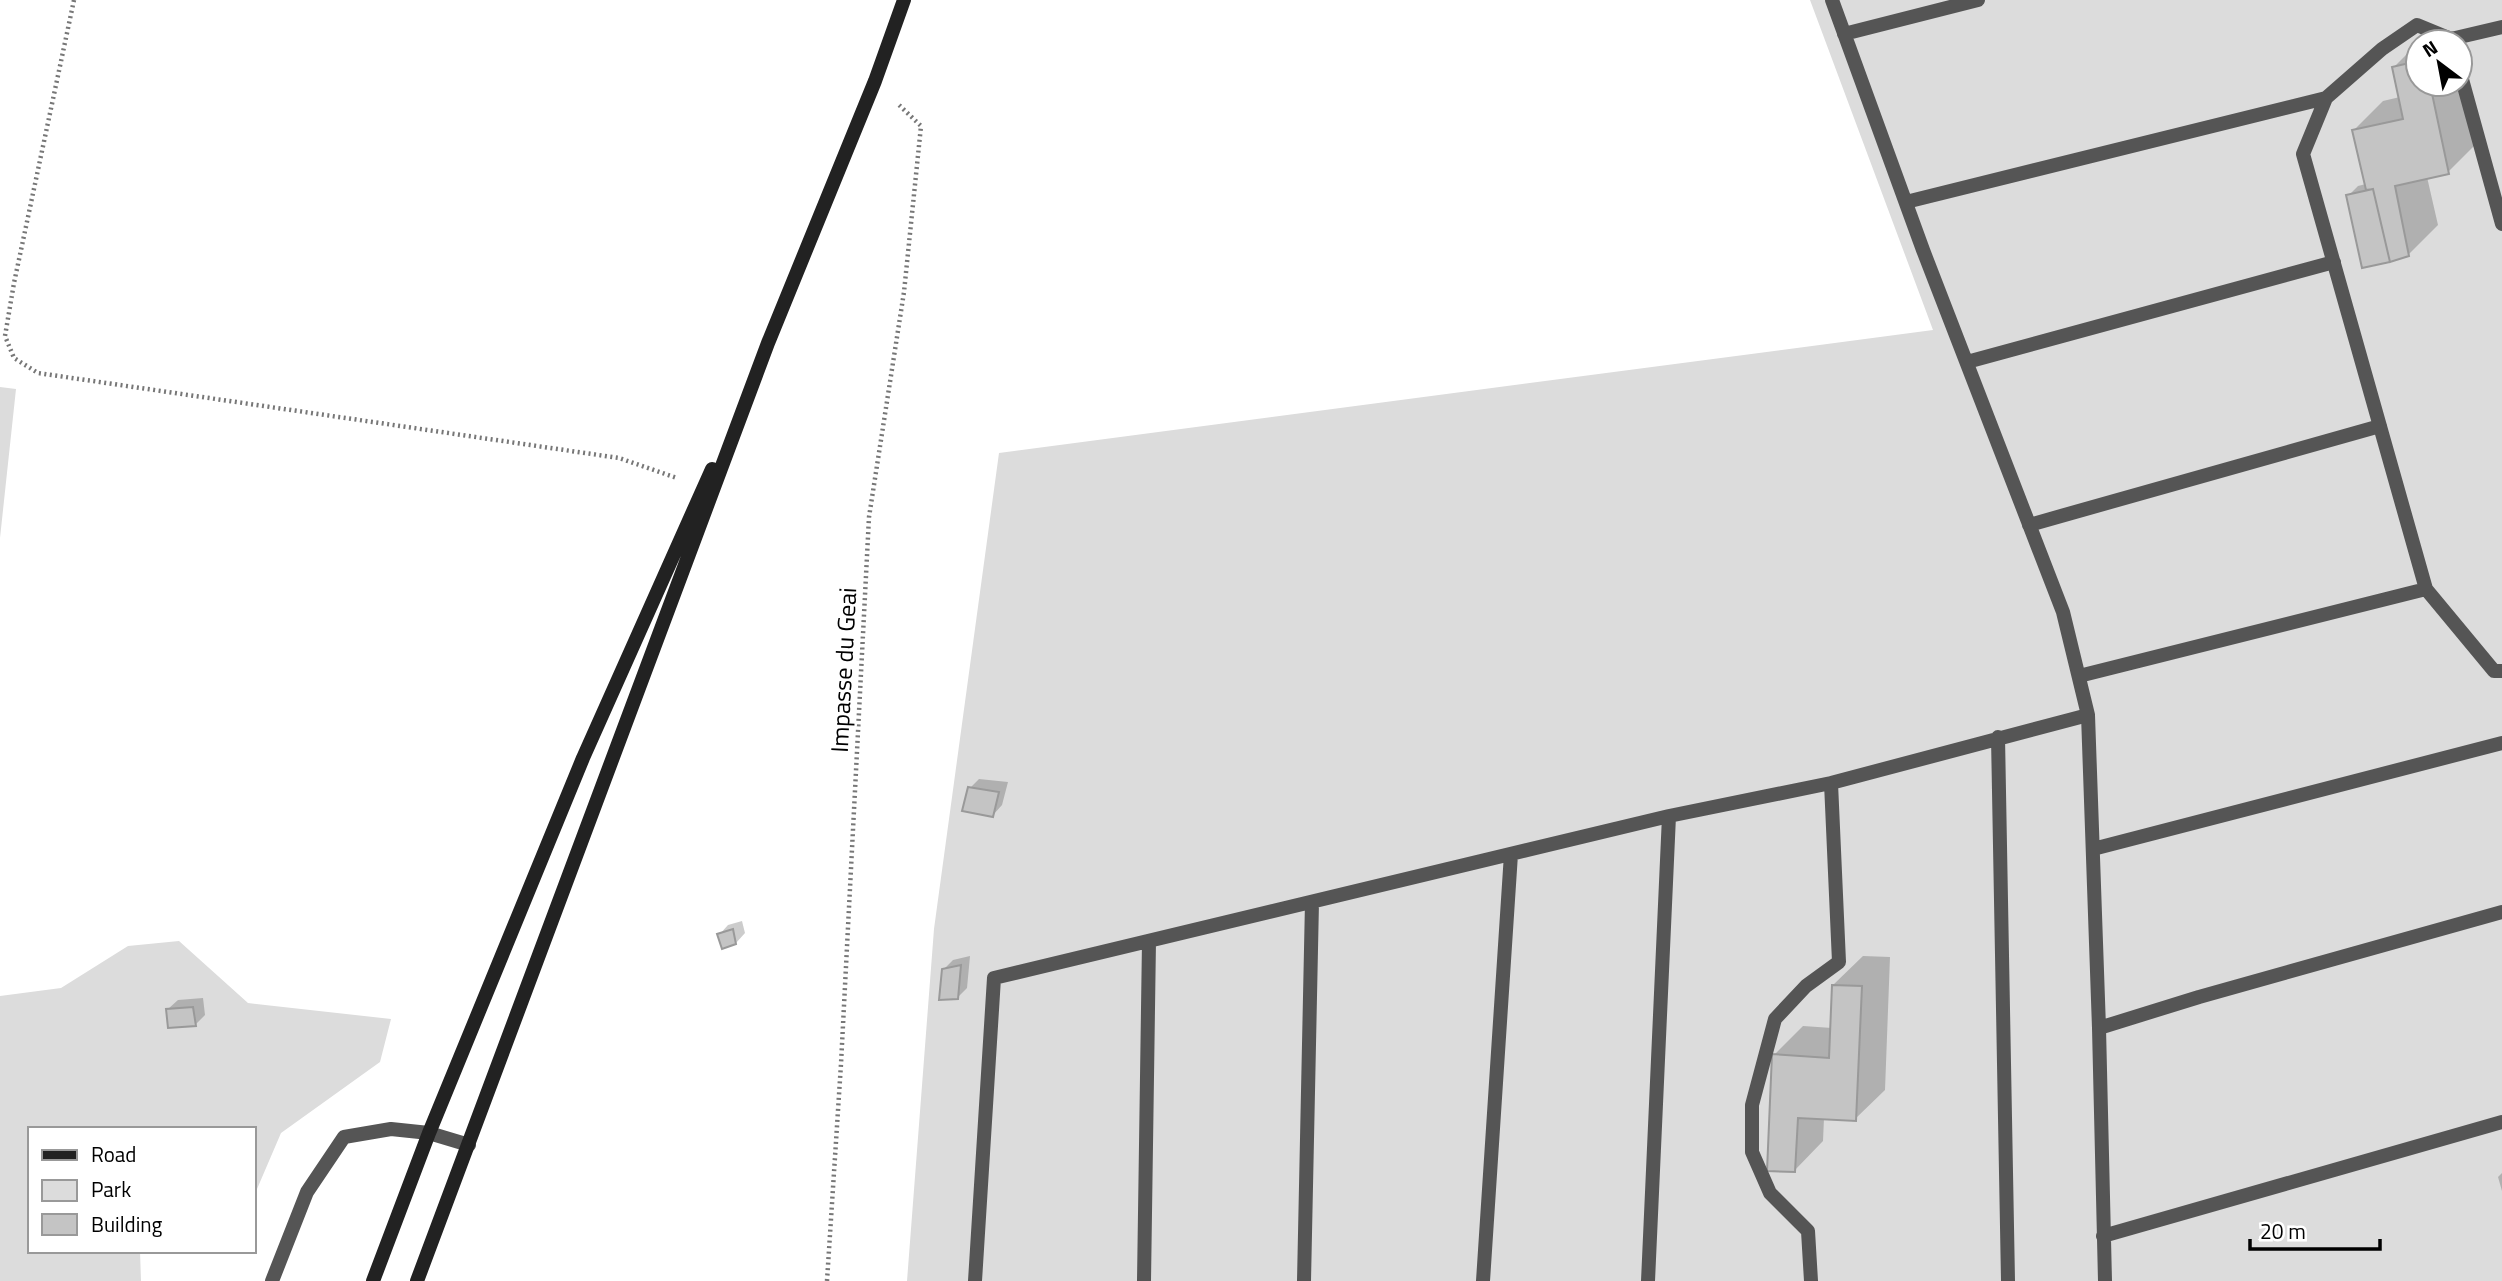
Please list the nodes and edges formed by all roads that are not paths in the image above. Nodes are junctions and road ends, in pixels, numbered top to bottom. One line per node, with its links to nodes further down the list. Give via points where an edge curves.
1 (904, 0): 14 (main road, via 876,81)
2 (1832, 0): 5 (street)
3 (1978, 0): 5 (street)
4 (2502, 27): 7 (street)
5 (1844, 34): 10 (street)
6 (2404, 34): 8 (street)
7 (2474, 35)
8 (2326, 98): 10 (street); 13 (street, via 2303,153)
9 (2468, 98): 11 (street)
10 (1906, 202): 15 (street)
11 (2500, 209): 12 (street)
12 (2502, 224)
13 (2334, 262): 15 (street); 16 (street)
14 (768, 343): 33 (main road, via 583,758); 34 (main road)
15 (1967, 362): 17 (street)
16 (2380, 426): 17 (street); 18 (street)
17 (2029, 525): 20 (street, via 2063,612)
18 (2426, 589): 19 (street, via 2494,671); 20 (street)
19 (2502, 671)
20 (2079, 676): 21 (street)
21 (2088, 715): 22 (street); 26 (street)
22 (1998, 737): 24 (street); 45 (street)
23 (2502, 743): 26 (street)
24 (1831, 783): 25 (street); 44 (street, via 1839,962 1805,986 1775,1019 1752,1105 1752,1152 1770,1193 1808,1231)
25 (1669, 816): 27 (street); 43 (street)
26 (2093, 849): 31 (street)
27 (1511, 854): 28 (street); 42 (street)
28 (1312, 902): 30 (street); 41 (street)
29 (2502, 912): 31 (street)
30 (1149, 941): 39 (street, via 994,978); 40 (street)
31 (2099, 1028): 35 (street)
32 (2502, 1122): 35 (street)
33 (429, 1133): 34 (street); 36 (street, via 391,1129 344,1137 307,1192); 37 (main road)
34 (469, 1145): 38 (main road)
35 (2104, 1236): 46 (street)
36 (272, 1281)
37 (373, 1281)
38 (417, 1281)
39 (975, 1281)
40 (1144, 1281)
41 (1304, 1281)
42 (1483, 1281)
43 (1648, 1281)
44 (1811, 1281)
45 (2008, 1281)
46 (2105, 1281)

